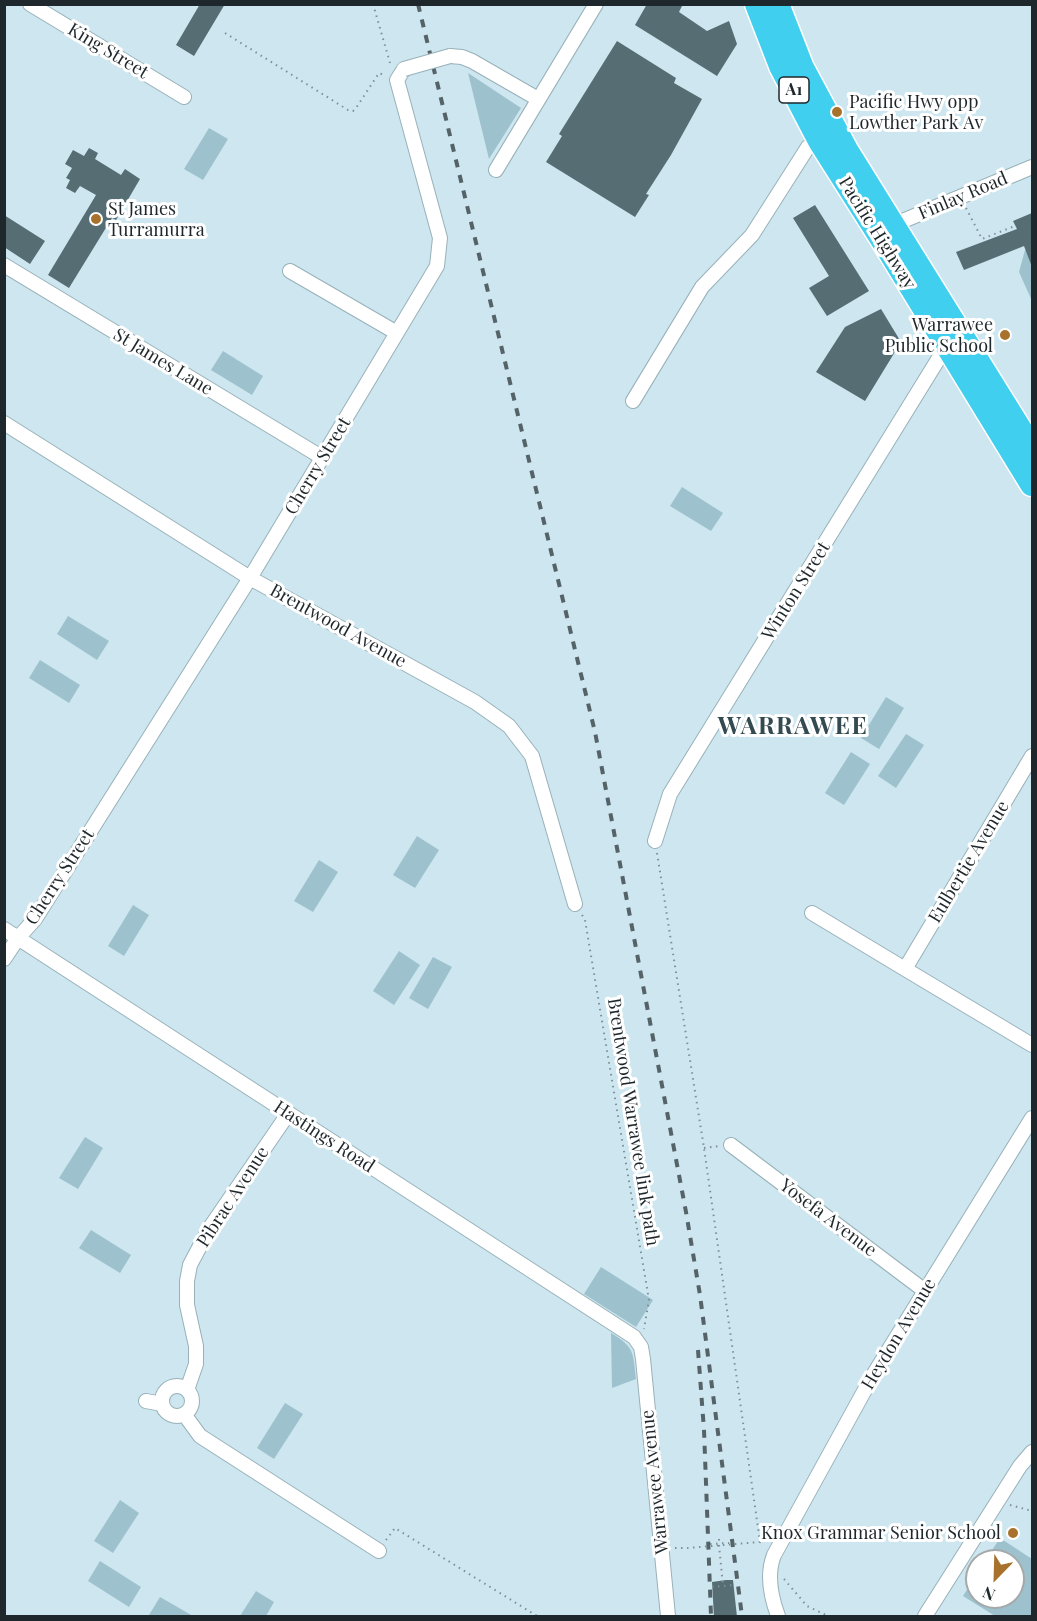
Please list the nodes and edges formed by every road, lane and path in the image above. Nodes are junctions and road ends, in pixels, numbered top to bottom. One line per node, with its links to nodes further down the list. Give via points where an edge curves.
1 (30, 4): 8 (street, King Street)
2 (373, 4): 7 (path, via 388,57)
3 (597, 4): 9 (street)
4 (757, 4): 10 (highway, Pacific Highway / A1, via 781,66)
5 (777, 4): 14 (highway, Pacific Highway / A1, via 802,68 846,150)
6 (225, 33): 7 (path, via 348,110 356,108 379,73)
7 (401, 74): 9 (street, bridge, via 450,56 462,57); 18 (street, Cherry Street, via 440,238 440,254)
8 (184, 97)
9 (538, 99): 12 (street)
10 (820, 141): 19 (highway, Pacific Highway / A1); 20 (street, via 808,147 752,235 702,287)
11 (1032, 166): 14 (street, Finlay Road)
12 (496, 170)
13 (965, 206): 15 (path, via 980,239)
14 (893, 225): 22 (highway, Pacific Highway / A1)
15 (1016, 226)
16 (4, 266): 23 (street, St James Lane)
17 (290, 271): 18 (street)
18 (398, 333): 23 (street, Cherry Street)
19 (947, 345): 24 (highway, Pacific Highway / A1); 27 (street, Winton Street, via 670,794)
20 (633, 401)
21 (4, 423): 25 (street, Brentwood Avenue)
22 (1032, 449)
23 (322, 458): 25 (street, Cherry Street)
24 (1032, 484)
25 (250, 578): 28 (street, Brentwood Avenue, via 475,702 509,726 532,756); 31 (street, Cherry Street, via 41,909)
26 (1032, 756): 33 (street, Eulbertie Avenue)
27 (655, 841): 47 (path, bridge, via 760,1542)
28 (575, 904): 39 (path, Brentwood Warrawee link path, via 585,920 649,1300)
29 (812, 913): 33 (street)
30 (4, 929): 31 (street, Hastings Road)
31 (18, 938): 32 (street, Cherry Street); 35 (street, Hastings Road)
32 (4, 959)
33 (905, 969): 34 (street)
34 (1032, 1045)
35 (288, 1114): 39 (street, Hastings Road, via 612,1321); 40 (street, Pibrac Avenue, via 209,1229 190,1265 187,1305 196,1364)
36 (1032, 1118): 38 (street, Heydon Avenue)
37 (731, 1144): 38 (street, Yosefa Avenue)
38 (925, 1291): 51 (street, Heydon Avenue, via 872,1377)
39 (641, 1347): 57 (street, Warrawee Avenue)
40 (187, 1390): 42 (street, via 172,1388 165,1392); 43 (street, via 192,1403)
41 (146, 1401): 42 (street)
42 (162, 1404): 43 (street, via 169,1413)
43 (184, 1414): 52 (street, via 200,1436)
44 (1032, 1452): 45 (street)
45 (998, 1501): 46 (path); 60 (street)
46 (1032, 1512)
47 (719, 1543): 48 (path); 49 (path); 50 (path, bridge); 54 (path)
48 (729, 1543)
49 (710, 1544)
50 (687, 1548)
51 (777, 1550): 58 (street, via 769,1579); 59 (path, via 784,1581 807,1606)
52 (379, 1551): 56 (path, via 395,1528)
53 (734, 1585): 54 (path)
54 (723, 1586): 55 (path)
55 (712, 1587)
56 (537, 1617)
57 (668, 1617)
58 (778, 1617)
59 (828, 1617)
60 (925, 1617)

